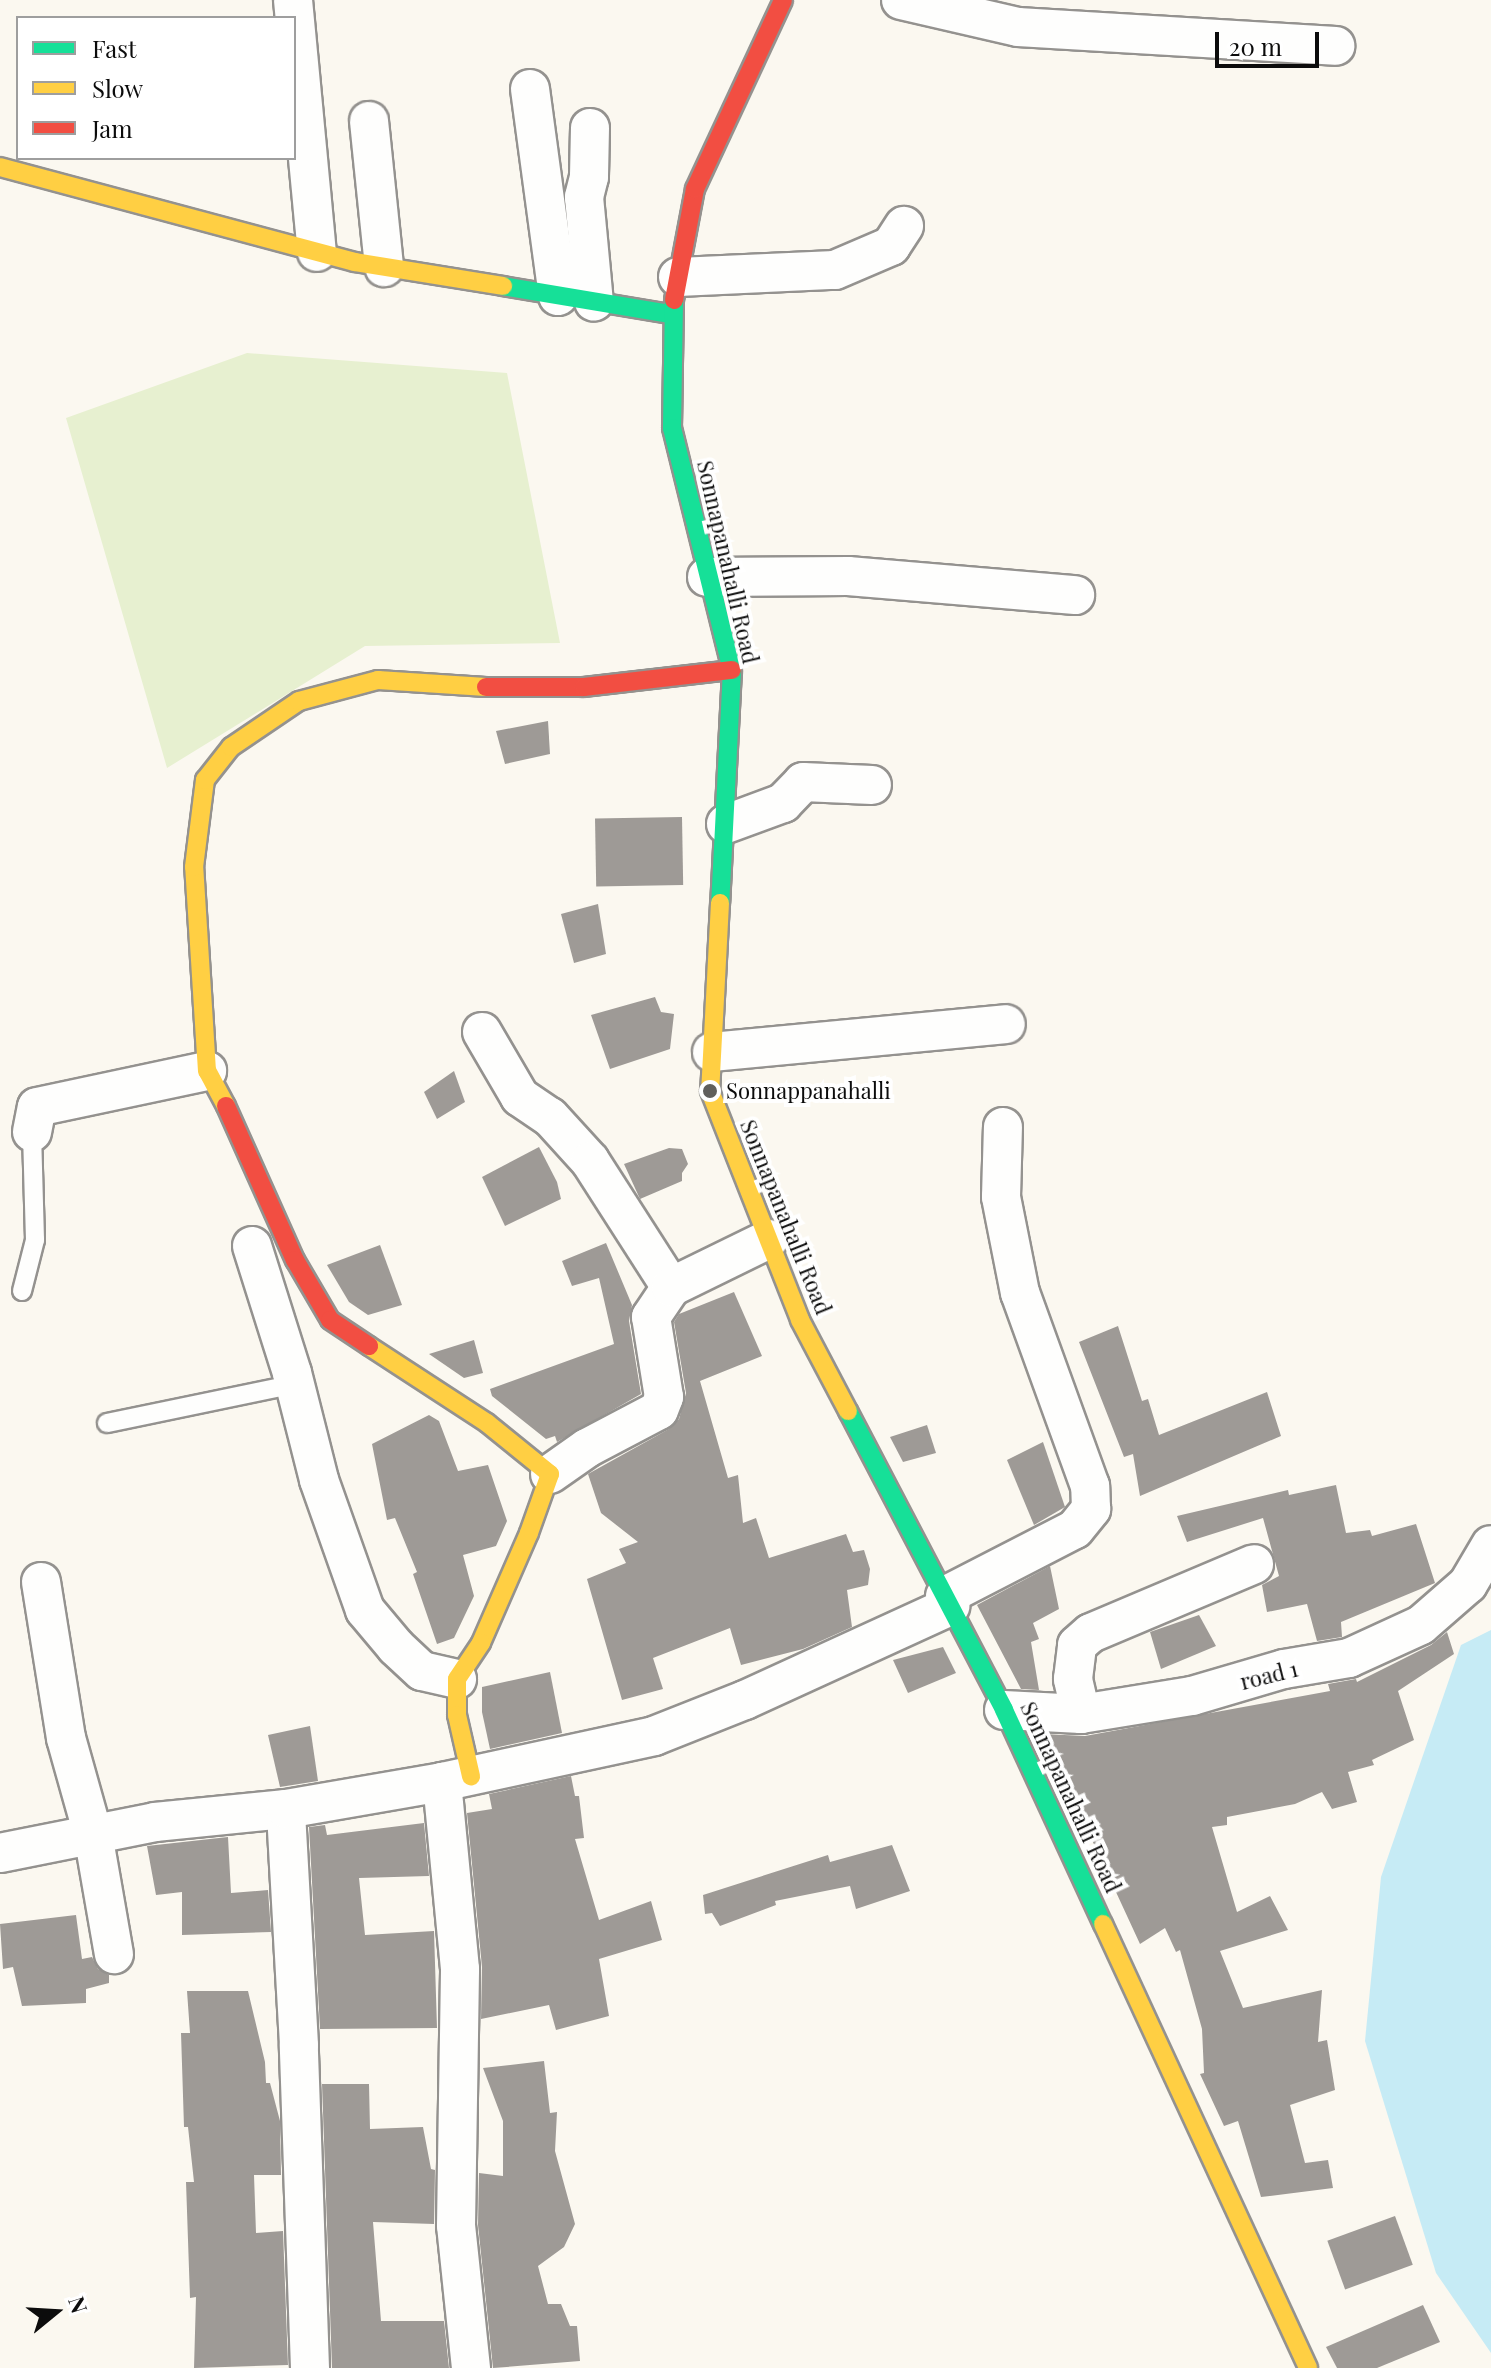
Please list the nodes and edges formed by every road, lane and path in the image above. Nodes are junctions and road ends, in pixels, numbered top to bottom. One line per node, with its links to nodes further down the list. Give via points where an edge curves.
1 (783, 0): 12 (street, Sonnapanahalli Road, via 695,189)
2 (901, 0): 4 (street, via 1018,27)
3 (296, 32): 10 (street)
4 (1335, 46)
5 (530, 89): 13 (street)
6 (369, 121): 11 (street)
7 (590, 128): 13 (street)
8 (0, 167): 10 (street)
9 (904, 226): 12 (street, via 891,246 835,270)
10 (317, 252): 11 (street)
11 (384, 267): 13 (street)
12 (678, 277): 14 (street, Sonnapanahalli Road)
13 (576, 299): 14 (street)
14 (671, 314): 15 (street, Sonnapanahalli Road, via 672,428)
15 (707, 577): 16 (street, via 848,576); 17 (street, Sonnapanahalli Road)
16 (1075, 595)
17 (732, 670): 19 (street, Sonnapanahalli Road); 23 (street, via 584,687 378,680 299,701 231,747 205,780 194,867)
18 (872, 785): 19 (street, via 803,782 783,803)
19 (726, 824): 22 (street, Sonnapanahalli Road)
20 (1006, 1024): 22 (street)
21 (482, 1032): 28 (street, via 520,1097 550,1117 590,1161)
22 (712, 1052): 26 (street, Sonnapanahalli Road, via 710,1091)
23 (207, 1071): 25 (street, via 37,1107); 32 (street, via 295,1260 330,1320 487,1423)
24 (1003, 1127): 36 (street, via 1001,1197 1020,1293 1090,1486 1091,1509 1075,1529)
25 (32, 1132): 29 (lane, via 35,1240)
26 (769, 1239): 28 (street); 36 (street, Sonnapanahalli Road, via 800,1320)
27 (252, 1246): 30 (street)
28 (671, 1287): 32 (street, via 651,1317 664,1397 659,1410)
29 (22, 1291)
30 (295, 1384): 31 (lane); 37 (street, via 319,1480 365,1610 422,1671)
31 (107, 1423)
32 (550, 1474): 37 (street, via 481,1643)
33 (1491, 1545): 39 (street, road 1, via 1468,1584 1421,1625 1349,1658 1284,1669 1192,1696)
34 (1254, 1564): 39 (street, via 1091,1633 1077,1645 1073,1679)
35 (41, 1582): 42 (street, via 66,1738)
36 (947, 1601): 38 (street, Sonnapanahalli Road); 40 (street, via 745,1700 654,1736)
37 (457, 1679): 40 (street)
38 (1004, 1710): 39 (street, road 1); 47 (street, Sonnapanahalli Road)
39 (1081, 1714)
40 (456, 1779): 41 (street); 46 (street, via 456,2226)
41 (286, 1809): 42 (street); 45 (street)
42 (93, 1834): 43 (street); 44 (street)
43 (0, 1853)
44 (114, 1954)
45 (310, 2368)
46 (471, 2368)
47 (1308, 2368)

